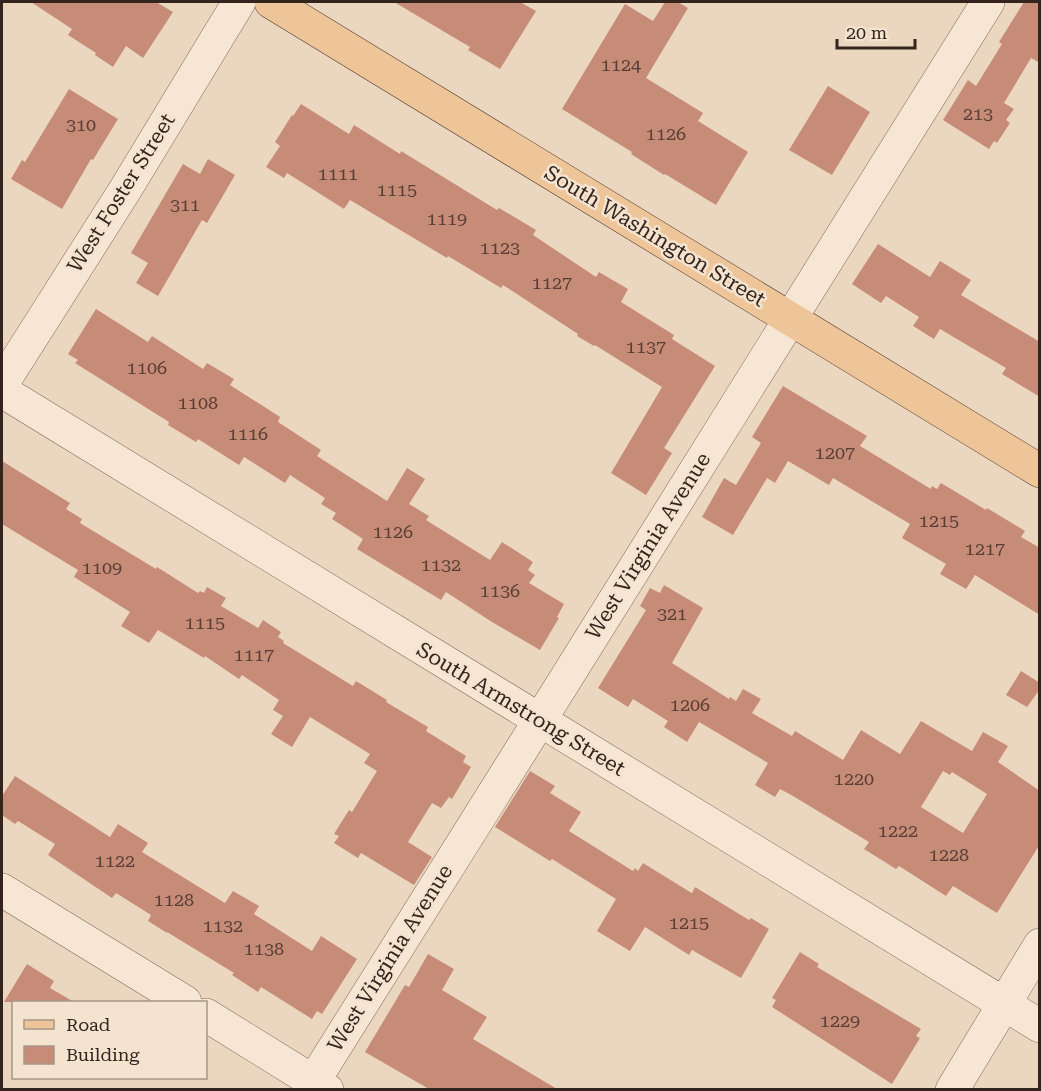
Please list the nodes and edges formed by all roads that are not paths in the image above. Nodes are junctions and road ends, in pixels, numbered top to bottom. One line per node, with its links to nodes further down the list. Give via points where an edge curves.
1 (239, 2): 5 (street, West Foster Street)
2 (271, 2): 4 (main road, South Washington Street)
3 (988, 2): 4 (street, West Virginia Avenue)
4 (790, 318): 7 (main road, South Washington Street); 8 (street, West Virginia Avenue)
5 (2, 384)
6 (2, 391): 8 (street, South Armstrong Street)
7 (1040, 471)
8 (540, 720): 12 (street, South Armstrong Street); 15 (street, West Virginia Avenue)
9 (2, 890): 11 (street)
10 (1040, 945): 12 (street)
11 (183, 1001)
12 (1004, 1005): 14 (street, South Armstrong Street); 16 (street)
13 (207, 1016): 15 (street)
14 (1040, 1026)
15 (316, 1087)
16 (952, 1089)

